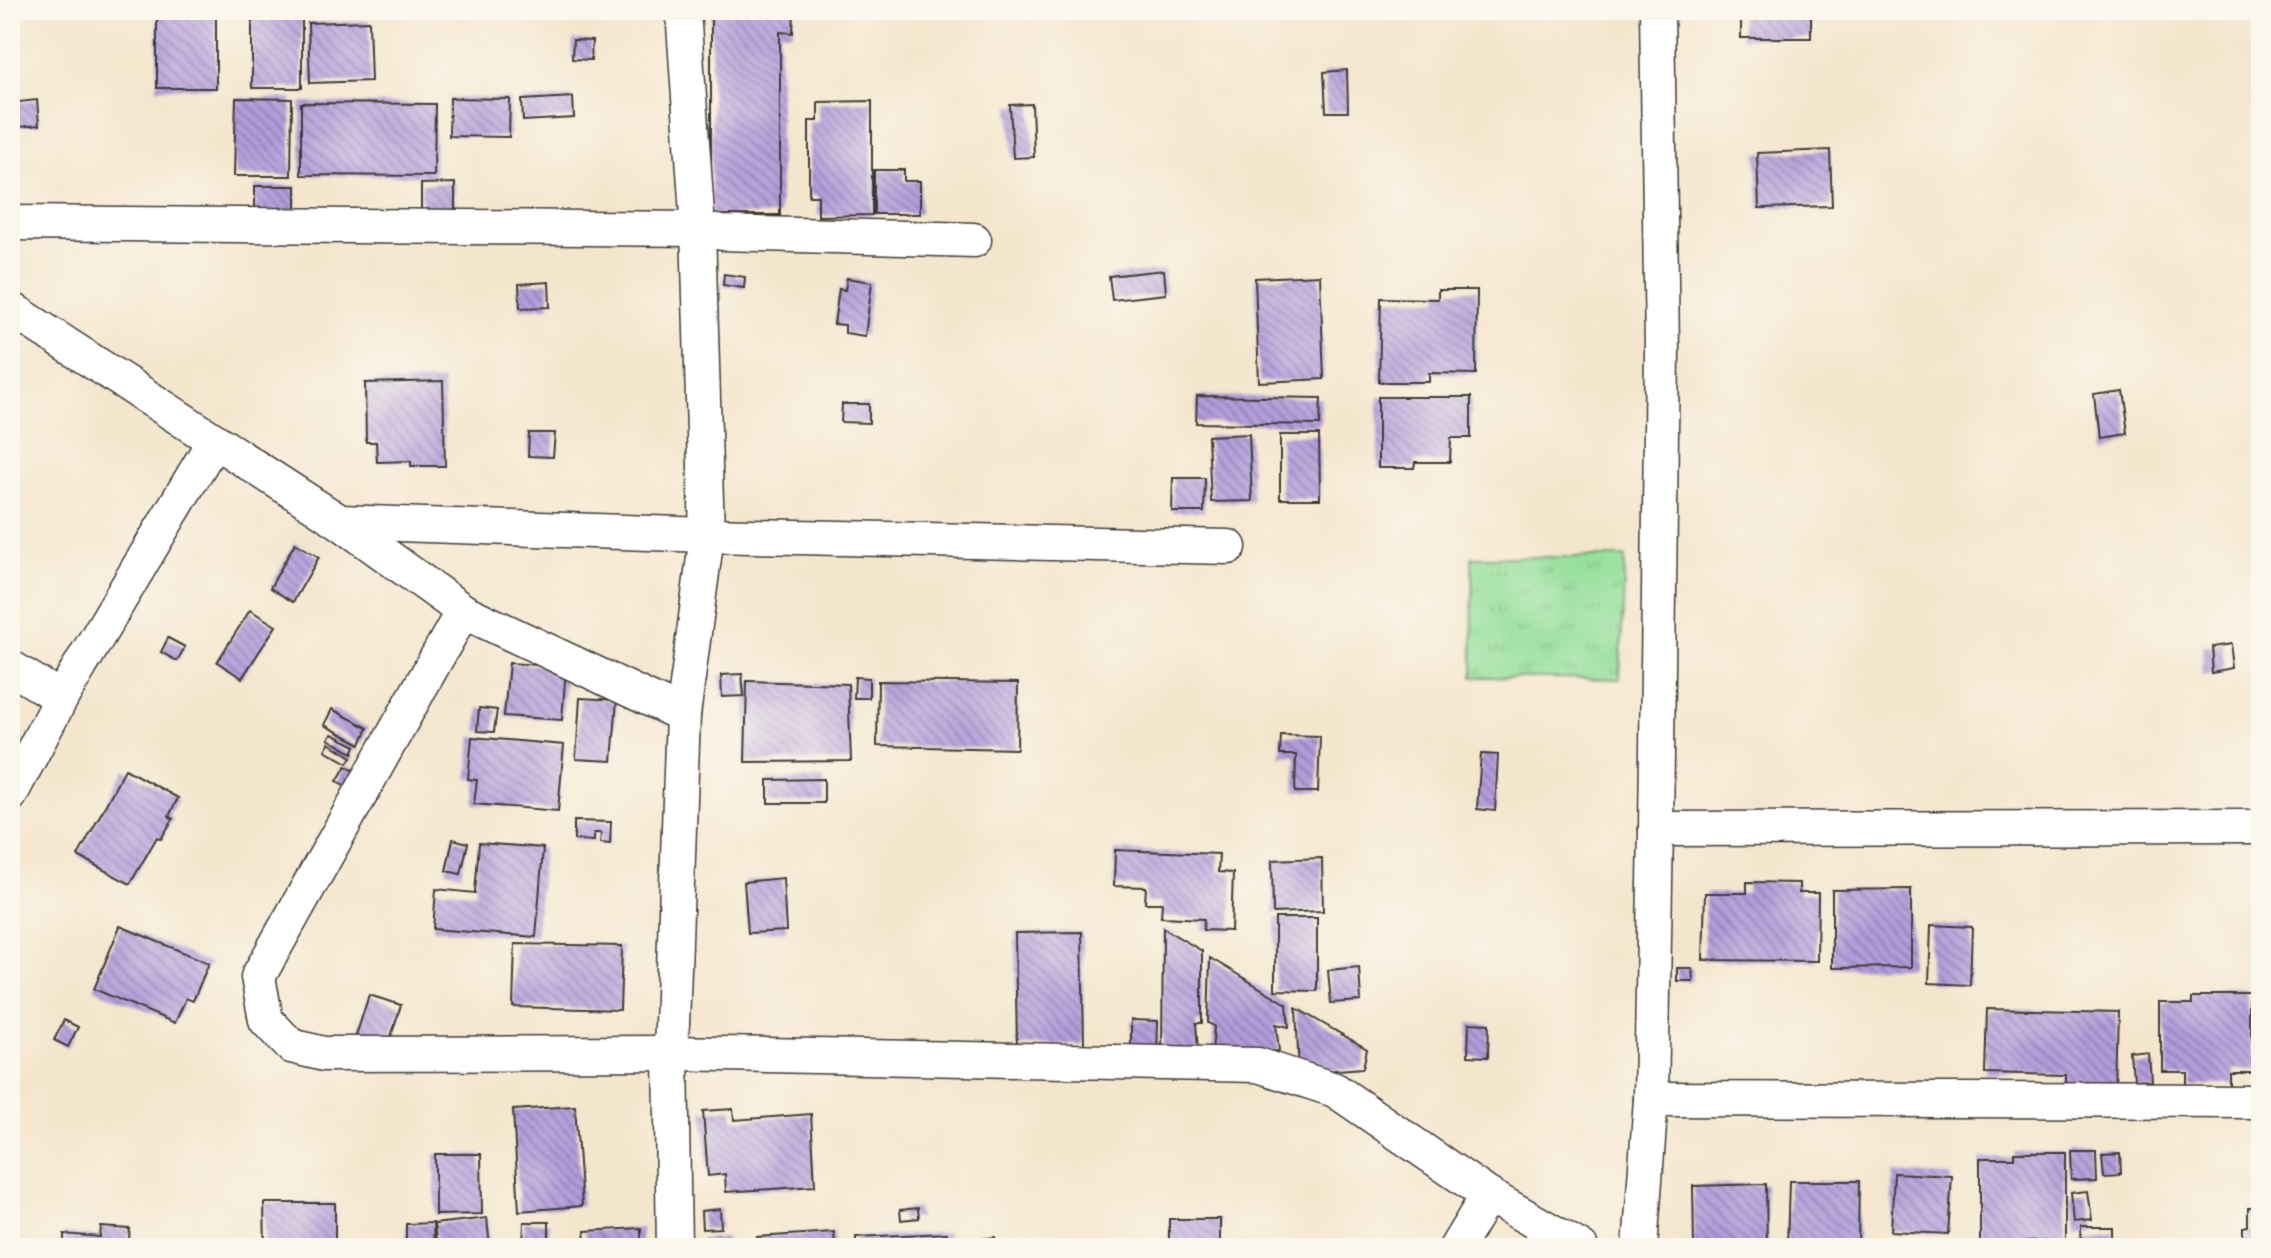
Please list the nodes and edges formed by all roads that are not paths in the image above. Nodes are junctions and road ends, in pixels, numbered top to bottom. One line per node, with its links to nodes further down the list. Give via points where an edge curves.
1 (683, 10): 4 (street)
2 (1657, 10): 17 (street, via 1662,351)
3 (10, 223): 4 (street)
4 (698, 229): 5 (street); 9 (street)
5 (974, 240)
6 (10, 308): 7 (street)
7 (214, 441): 8 (street); 13 (street)
8 (340, 522): 9 (street); 11 (street)
9 (707, 535): 10 (street); 14 (street)
10 (1229, 547)
11 (463, 611): 14 (street); 18 (street, via 258,977 266,1020 291,1046 324,1054)
12 (10, 667): 13 (street)
13 (61, 698): 15 (street)
14 (683, 715): 18 (street)
15 (10, 795)
16 (2261, 828): 17 (street)
17 (1656, 829): 19 (street)
18 (671, 1053): 21 (street, via 1258,1065 1335,1090); 22 (street)
19 (1651, 1099): 20 (street); 25 (street)
20 (2261, 1101)
21 (1488, 1195): 23 (street); 24 (street)
22 (674, 1248)
23 (1456, 1248)
24 (1581, 1248)
25 (1640, 1248)

